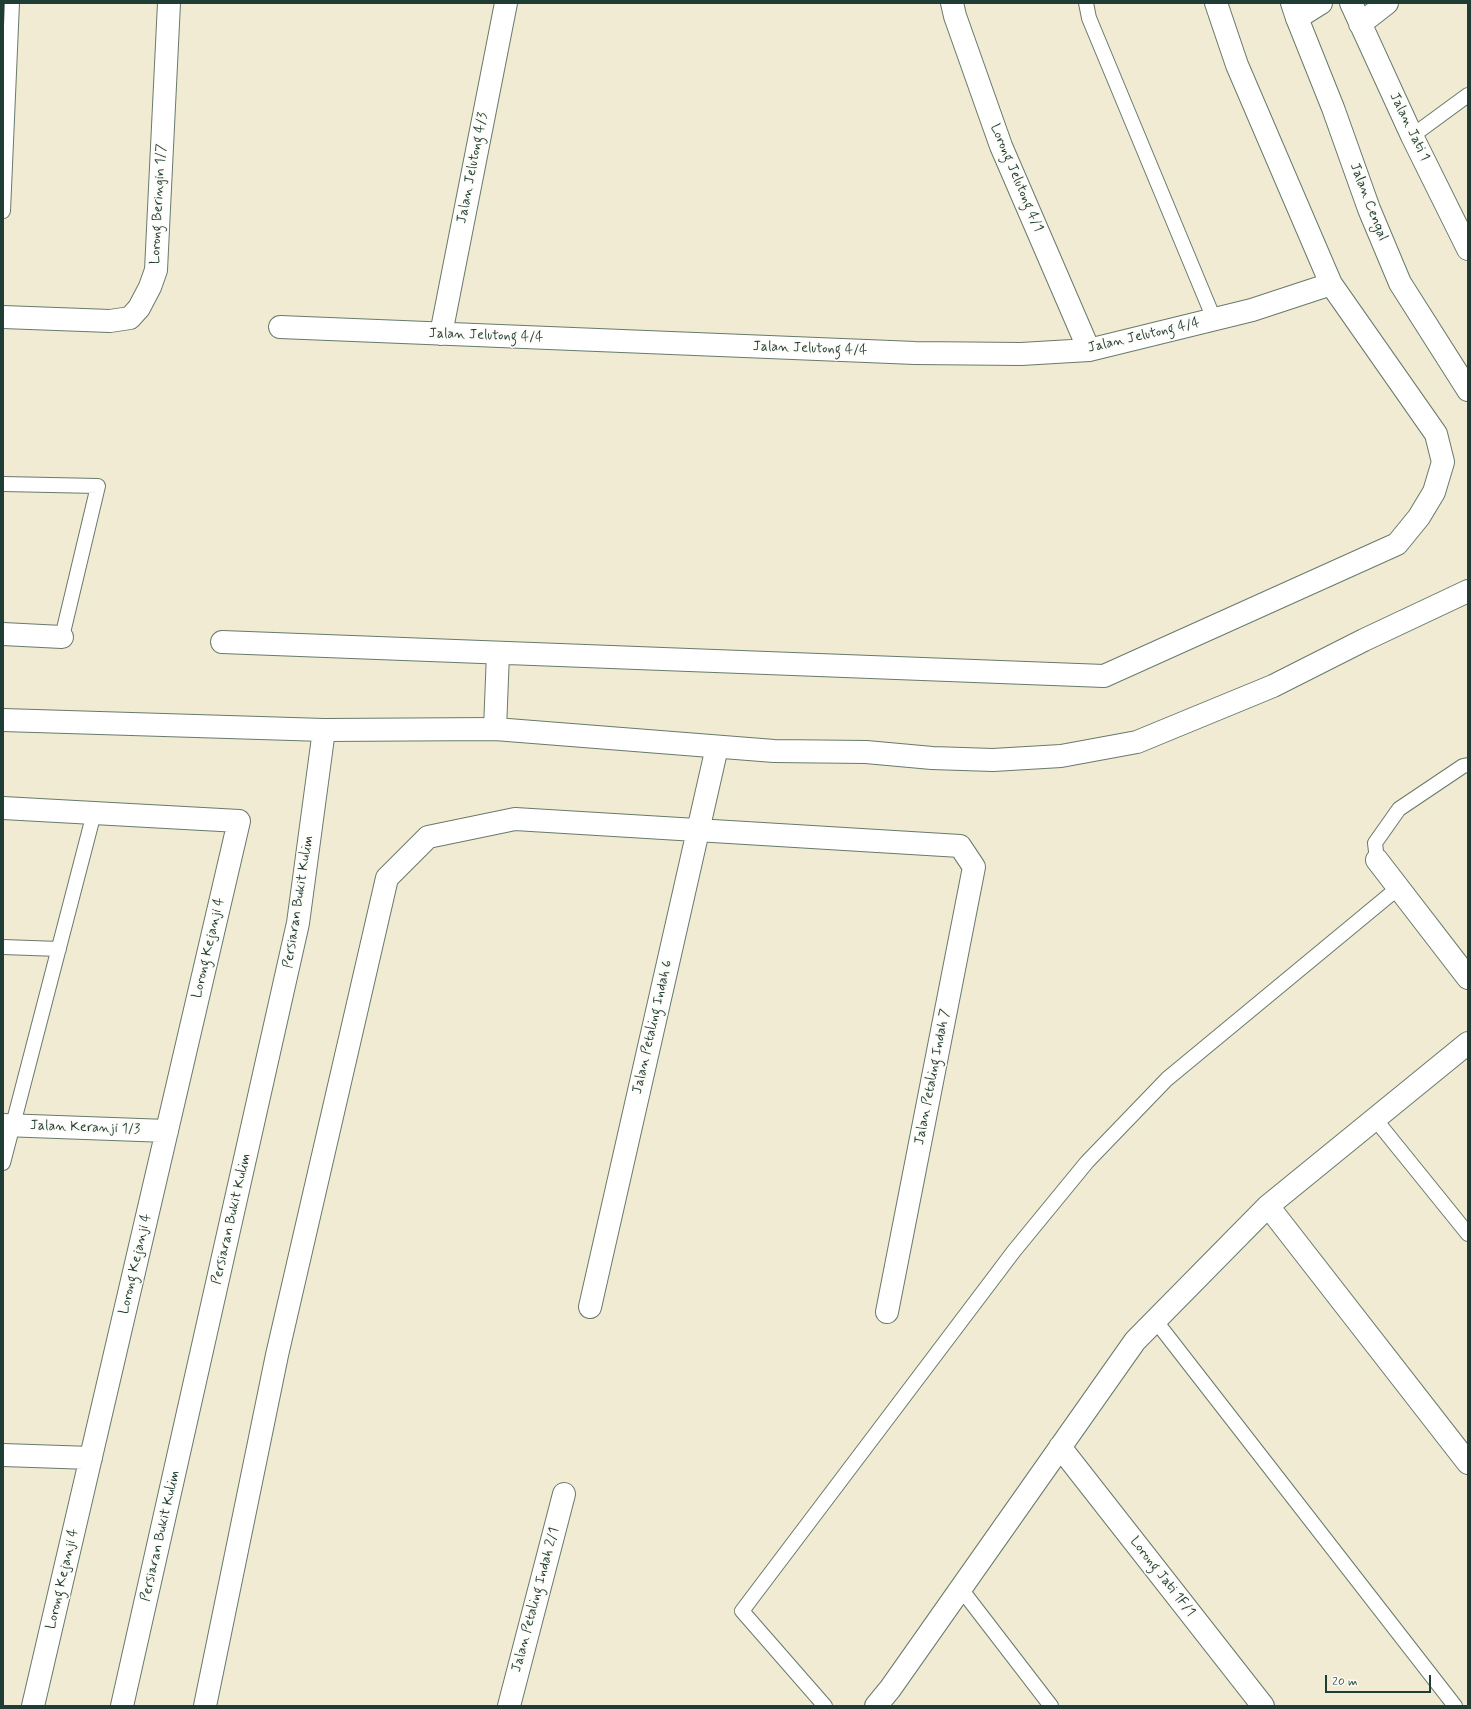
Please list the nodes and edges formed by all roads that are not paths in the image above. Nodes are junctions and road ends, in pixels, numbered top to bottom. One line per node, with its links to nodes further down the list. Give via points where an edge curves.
1 (12, 3): 14 (lane)
2 (169, 3): 17 (street, Lorong Beringin 1/7, via 156,270 139,308 130,318 110,321)
3 (506, 3): 20 (street, Jalan Jelutong 4/3)
4 (952, 3): 21 (street, Lorong Jelutong 4/1, via 1001,146)
5 (1086, 3): 18 (lane, via 1089,18)
6 (1216, 3): 16 (street, via 1237,65)
7 (1321, 3): 10 (street)
8 (1351, 3): 11 (street, Jalan Jati 1)
9 (1387, 3): 11 (street)
10 (1294, 10): 22 (street, Jalan Cengal, via 1369,209 1400,283)
11 (1360, 24): 13 (street, Jalan Jati 1)
12 (1468, 95): 13 (lane)
13 (1412, 136): 15 (street, Jalan Jati 1)
14 (3, 210)
15 (1468, 249)
16 (1331, 284): 18 (street, Jalan Jelutong 4/4, via 1252,310); 28 (street, via 1436,434 1443,462 1434,492 1419,517 1397,544 1104,676)
17 (3, 317)
18 (1214, 319): 21 (street, Jalan Jelutong 4/4)
19 (280, 327): 20 (street, Jalan Jelutong 4/4)
20 (441, 334): 21 (street, Jalan Jelutong 4/4, via 915,353 1021,354)
21 (1089, 350)
22 (1468, 390)
23 (3, 484): 26 (lane, via 98,486)
24 (1468, 591): 32 (street, via 1273,686 1137,742 1061,756 994,760)
25 (3, 634): 26 (street)
26 (62, 637)
27 (222, 642): 28 (street)
28 (498, 653): 30 (street)
29 (3, 720): 31 (street)
30 (495, 729): 31 (street); 32 (street)
31 (324, 730): 59 (street, Persiaran Bukit Kulim, via 298,923)
32 (717, 747): 36 (street, Jalan Petaling Indah 6)
33 (1468, 765): 37 (lane, via 1399,809 1375,843)
34 (3, 808): 35 (street)
35 (94, 813): 40 (lane); 45 (street, Lorong Kejanji 4, via 239,821)
36 (697, 830): 49 (street, Jalan Petaling Indah 6); 50 (street, Jalan Petaling Indah 7, via 960,846 974,867); 60 (street, via 515,819 428,837 386,878 277,1356)
37 (1376, 860): 38 (street)
38 (1398, 888): 41 (street); 62 (lane, via 1167,1080 1087,1162 1014,1251 742,1612)
39 (3, 947): 40 (lane)
40 (59, 949): 44 (lane)
41 (1468, 978)
42 (1468, 1043): 43 (street)
43 (1375, 1119): 47 (street); 48 (lane)
44 (8, 1125): 45 (street, Jalan Keranji 1/3); 46 (lane)
45 (167, 1131): 54 (street, Lorong Kejanji 4)
46 (3, 1163)
47 (1268, 1206): 51 (street); 55 (street)
48 (1468, 1234)
49 (590, 1307)
50 (888, 1312)
51 (1155, 1320): 52 (street, via 1136,1341); 66 (lane)
52 (1060, 1448): 57 (street); 65 (street, Lorong Jati 1F/1)
53 (3, 1455): 54 (street)
54 (91, 1458): 58 (street, Lorong Kejanji 4)
55 (1468, 1463)
56 (564, 1494): 61 (street, Jalan Petaling Indah 2/1)
57 (961, 1589): 63 (street); 64 (lane)
58 (33, 1706)
59 (122, 1706)
60 (205, 1706)
61 (509, 1706)
62 (825, 1706)
63 (876, 1706)
64 (1051, 1706)
65 (1263, 1706)
66 (1455, 1706)

